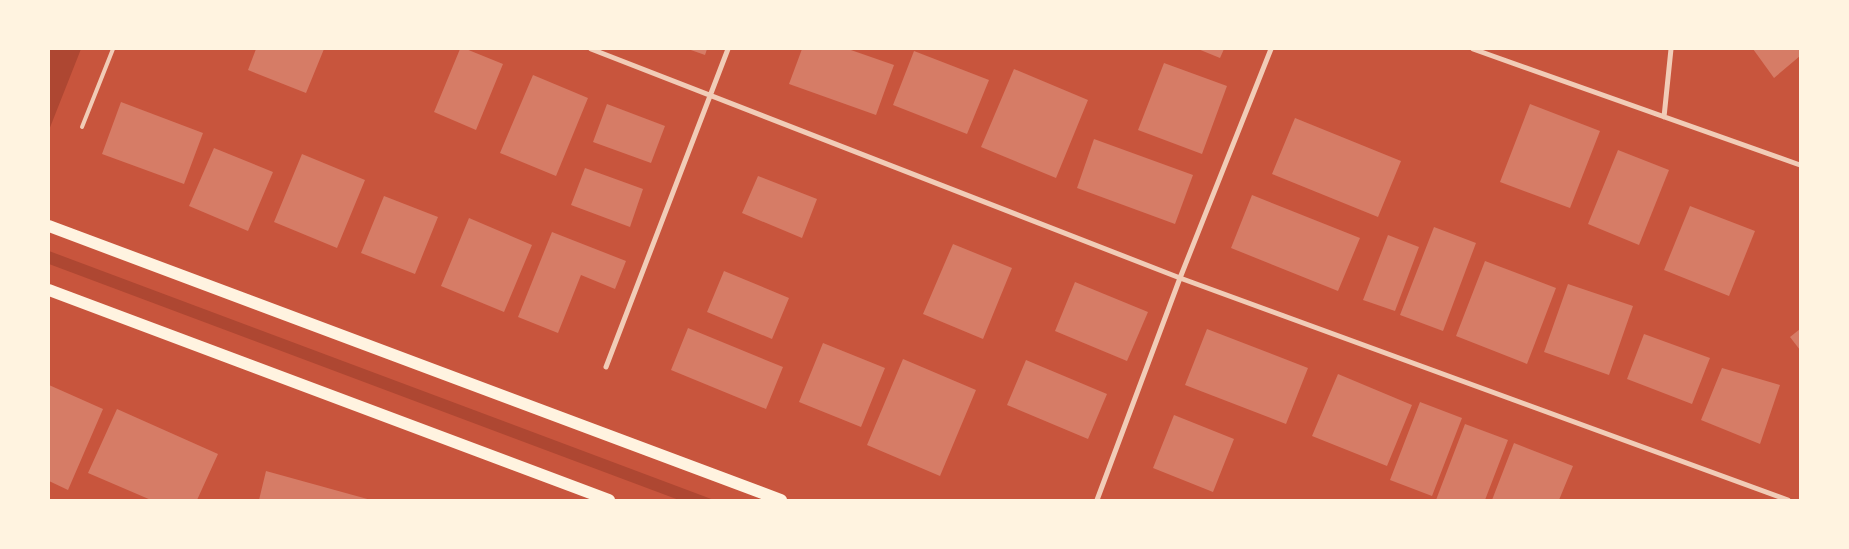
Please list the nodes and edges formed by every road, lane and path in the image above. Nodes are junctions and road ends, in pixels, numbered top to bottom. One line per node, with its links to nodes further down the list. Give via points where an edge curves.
1 (113, 49): 9 (lane)
2 (591, 49): 7 (street)
3 (728, 49): 7 (street)
4 (1271, 49): 12 (street)
5 (1473, 49): 8 (street)
6 (1672, 49): 8 (street)
7 (710, 95): 12 (street); 14 (street)
8 (1664, 117): 10 (street)
9 (82, 127)
10 (1800, 165)
11 (49, 226): 16 (main road)
12 (1180, 278): 17 (street); 18 (street)
13 (49, 290): 15 (main road)
14 (606, 367)
15 (609, 500)
16 (781, 500)
17 (1097, 500)
18 (1788, 500)

